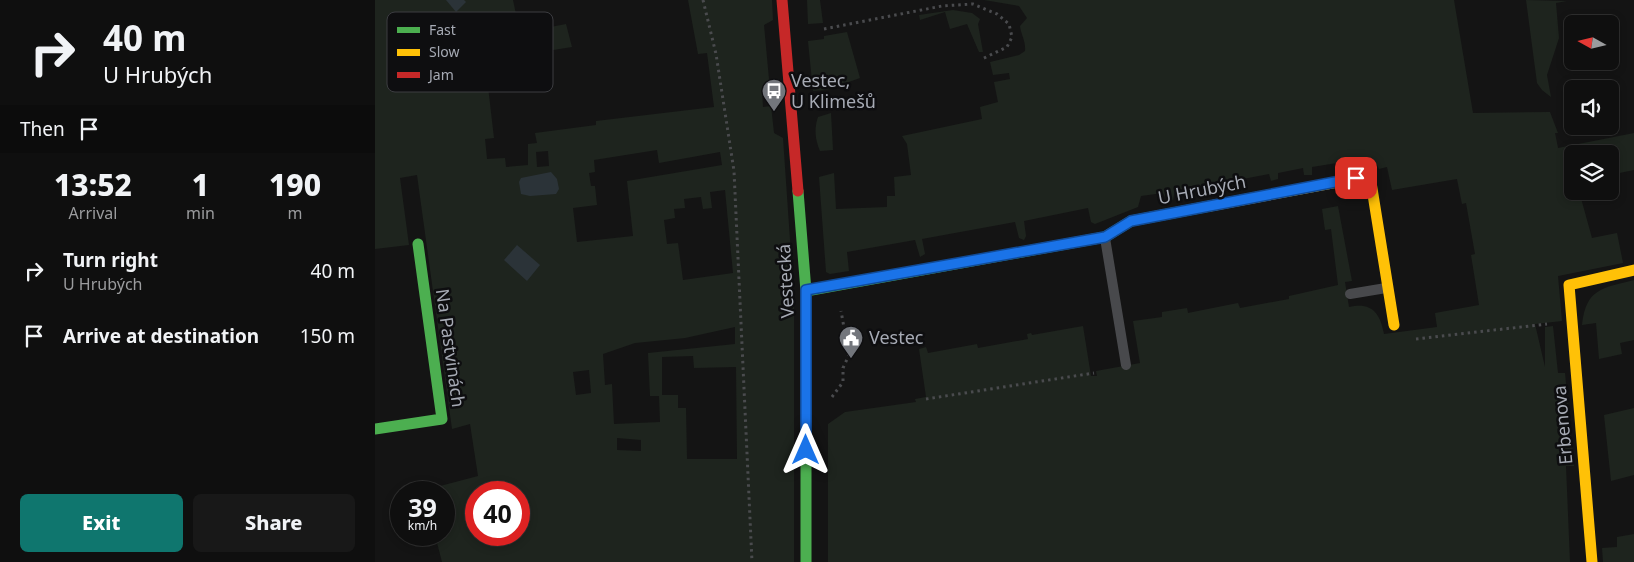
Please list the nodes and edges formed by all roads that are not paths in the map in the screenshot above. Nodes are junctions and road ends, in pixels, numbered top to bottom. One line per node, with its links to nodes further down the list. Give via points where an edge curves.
1 (782, 0): 6 (street, Vestecká)
2 (1105, 237): 5 (street, U Hrubých, via 1131,221 1370,176); 6 (street, U Hrubých); 9 (lane)
3 (418, 244): 10 (street, Na Pastvinách, via 441,419)
4 (1634, 270): 12 (street, Erbenova, via 1569,285)
5 (1388, 288): 7 (lane); 8 (street, U Hrubých)
6 (806, 290): 11 (street, Vestecká)
7 (1351, 294)
8 (1394, 325)
9 (1126, 365)
10 (375, 430)
11 (806, 562)
12 (1592, 562)

